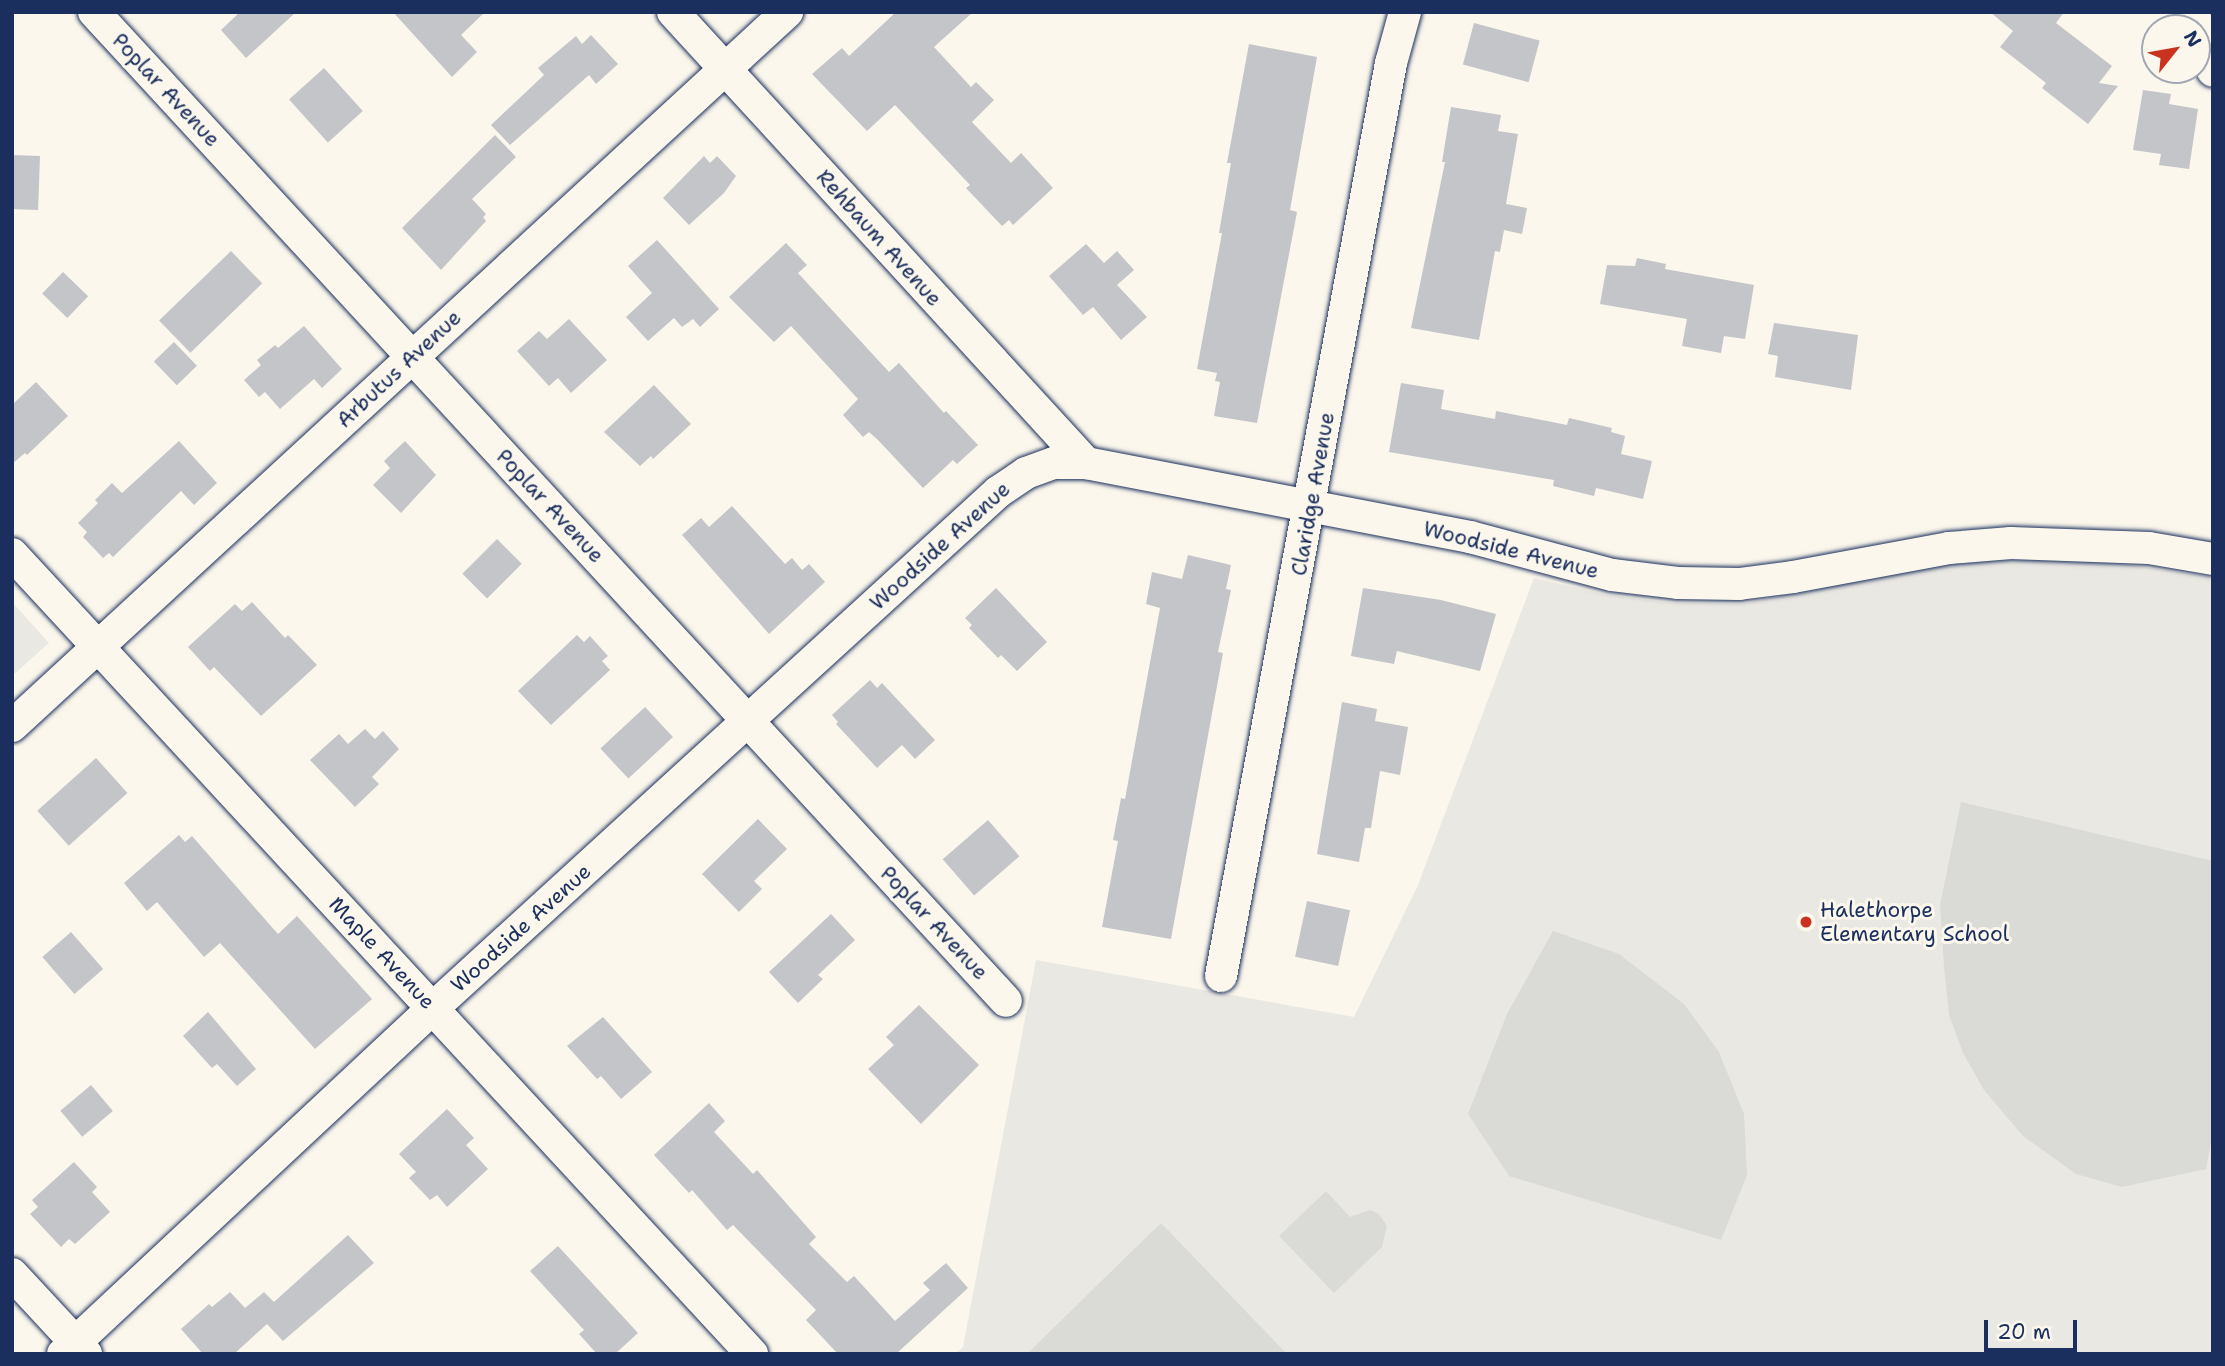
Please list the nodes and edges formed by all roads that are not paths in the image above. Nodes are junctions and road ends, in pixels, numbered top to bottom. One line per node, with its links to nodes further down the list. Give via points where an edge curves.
1 (94, 12): 8 (street, Poplar Avenue)
2 (673, 12): 6 (street, Rehbaum Avenue)
3 (787, 12): 6 (street, Arbutus Avenue)
4 (1405, 12): 10 (street, Claridge Avenue, via 1391,63)
5 (2193, 12): 7 (street)
6 (724, 68): 8 (street, Arbutus Avenue); 9 (street, Rehbaum Avenue)
7 (2213, 71)
8 (412, 356): 13 (street, Arbutus Avenue); 14 (street, Poplar Avenue)
9 (1086, 463): 10 (street, Woodside Avenue); 14 (street, Woodside Avenue, via 1054,463 1026,473 998,492)
10 (1311, 505): 12 (street, Woodside Avenue, via 1470,537 1612,575 1678,583 1739,584 1950,548 2011,543 2149,548); 16 (street, Claridge Avenue)
11 (12, 554): 13 (street, Maple Avenue)
12 (2213, 559)
13 (98, 647): 15 (street, Arbutus Avenue); 18 (street, Maple Avenue)
14 (748, 721): 17 (street, Poplar Avenue); 18 (street, Woodside Avenue)
15 (12, 726)
16 (1222, 976)
17 (1006, 1001)
18 (433, 1008): 20 (street, Woodside Avenue); 21 (street, Maple Avenue)
19 (12, 1274): 20 (street)
20 (74, 1350)
21 (752, 1354)

